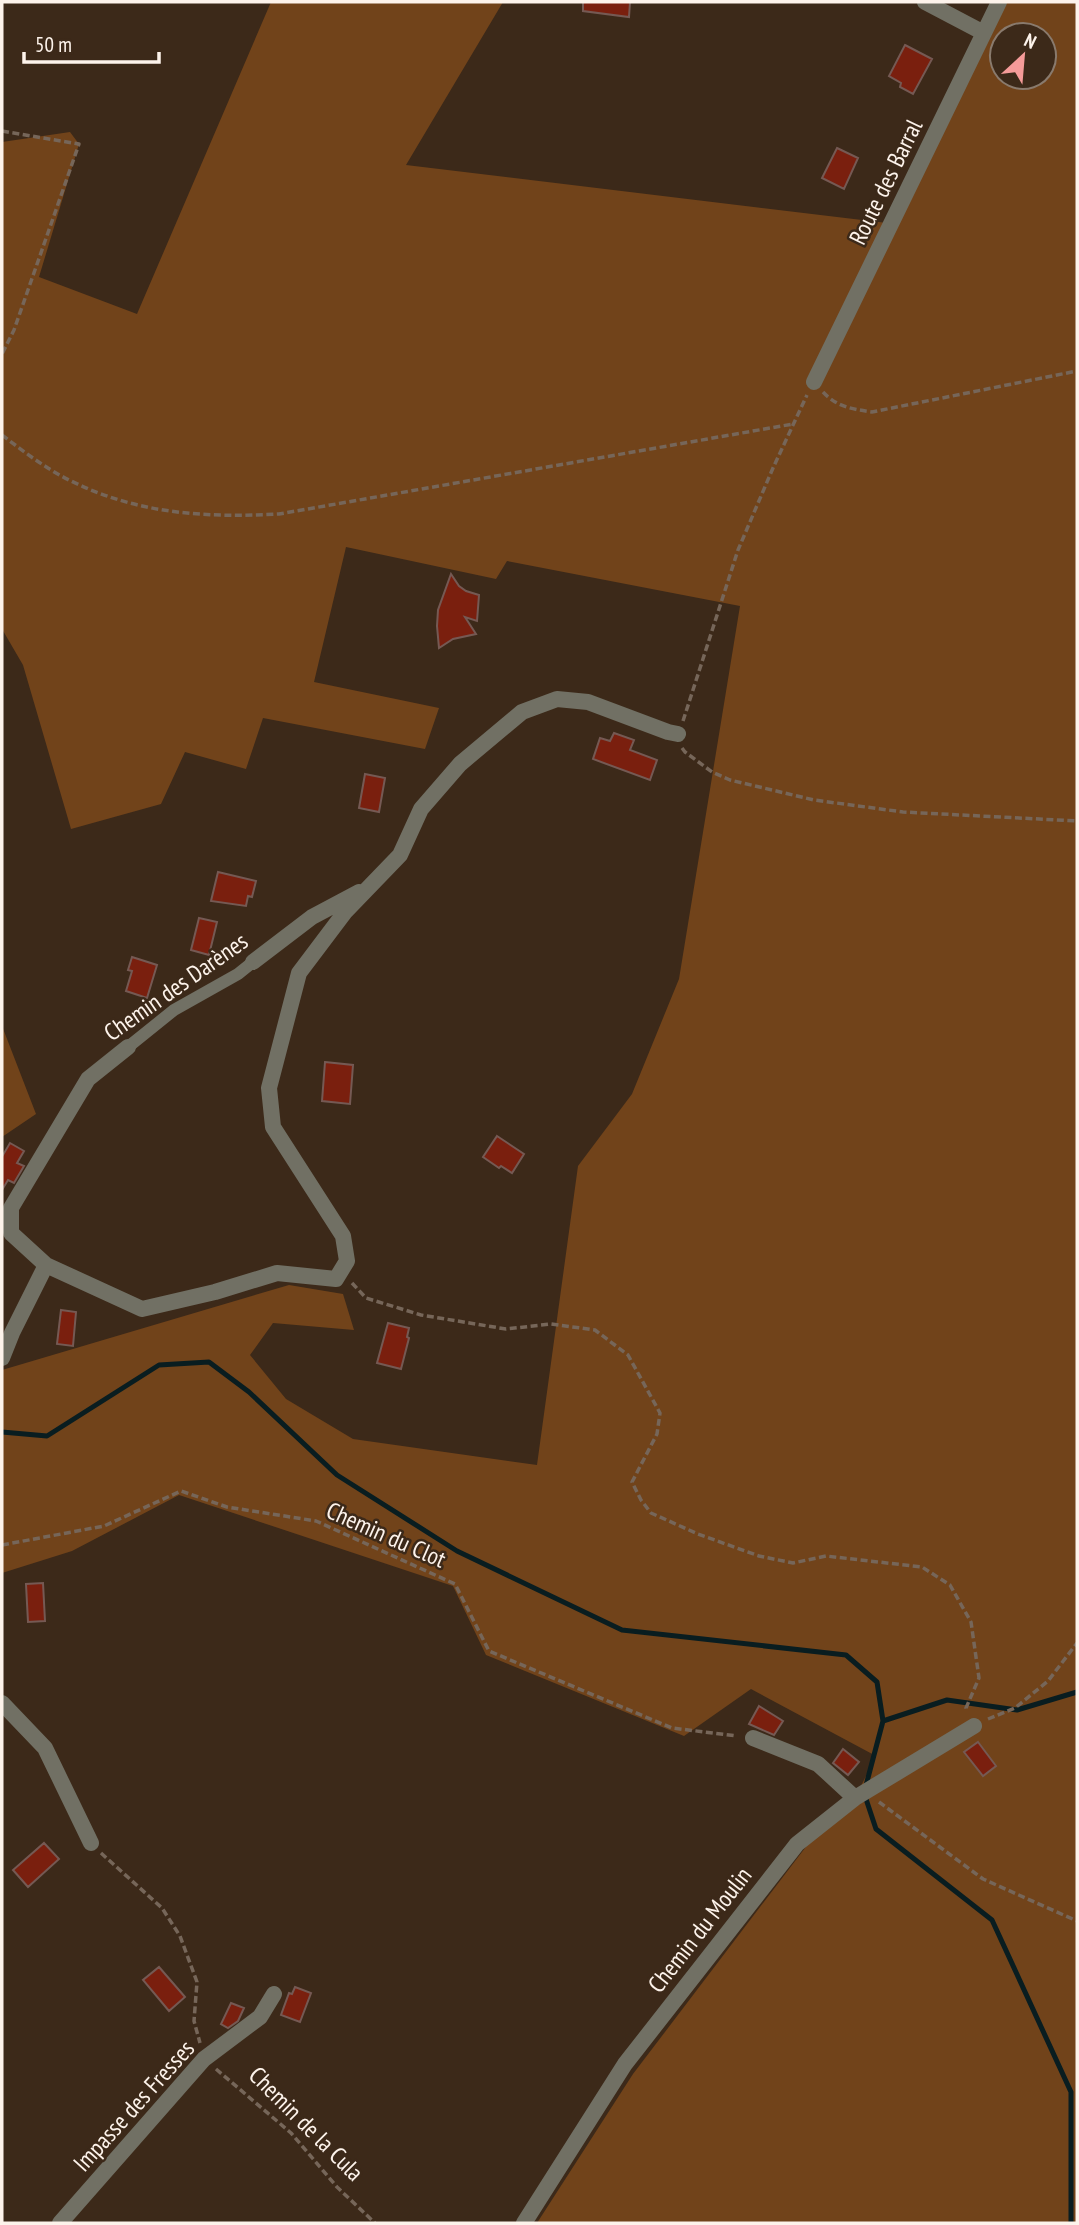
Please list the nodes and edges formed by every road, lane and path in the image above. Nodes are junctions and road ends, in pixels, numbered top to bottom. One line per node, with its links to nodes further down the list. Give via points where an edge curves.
1 (925, 2): 3 (street)
2 (999, 2): 3 (street, Route des Barral)
3 (984, 33): 7 (street, Route des Barral)
4 (2, 131): 5 (path, via 79,144)
5 (2, 354)
6 (1077, 371): 7 (path, via 872,412 832,402)
7 (814, 382): 8 (path)
8 (793, 424): 9 (path, via 279,514 236,516 158,511 116,500 44,466); 10 (path, via 738,550)
9 (2, 435)
10 (678, 734): 11 (path, via 685,752 712,772 814,800 903,812); 12 (street, via 589,702 557,699 522,712 460,764 421,809 400,855)
11 (1077, 821)
12 (373, 884): 13 (street, Chemin des Darènes, via 312,917); 16 (street, via 345,912 299,973 269,1088 272,1127 343,1236 347,1261)
13 (253, 962): 14 (street, Chemin des Darènes, via 174,1010)
14 (128, 1046): 15 (street, Chemin des Darènes, via 88,1079 11,1208 11,1233)
15 (46, 1265): 16 (street, Chemin des Darènes, via 142,1309 277,1273 336,1279); 17 (street)
16 (340, 1272): 21 (path, via 366,1298 421,1315 506,1329 551,1324 595,1329 628,1355 660,1413 657,1434 632,1482 651,1513 759,1556 793,1563 826,1556 922,1567 950,1585 971,1622 979,1678)
17 (2, 1358)
18 (2, 1545): 24 (path, Chemin du Clot, via 104,1526 181,1491 227,1507 316,1521 455,1584 489,1651 672,1728)
19 (1077, 1643): 22 (path, via 1048,1681)
20 (2, 1703): 26 (street, via 45,1748)
21 (966, 1708)
22 (1008, 1711)
23 (974, 1726): 25 (street, Chemin du Moulin)
24 (753, 1738): 25 (street, via 818,1764)
25 (861, 1795): 27 (path, via 983,1880); 32 (street, Chemin du Moulin, via 797,1844 691,1978 625,2064)
26 (91, 1843): 29 (path, via 162,1908 180,1936 198,1982 194,2021)
27 (1077, 1921)
28 (274, 1994): 29 (street, Impasse des Fresses, via 260,2017)
29 (204, 2059): 30 (street, Impasse des Fresses); 31 (path, Chemin de la Cula, via 290,2133)
30 (60, 2223)
31 (375, 2223)
32 (524, 2223)

